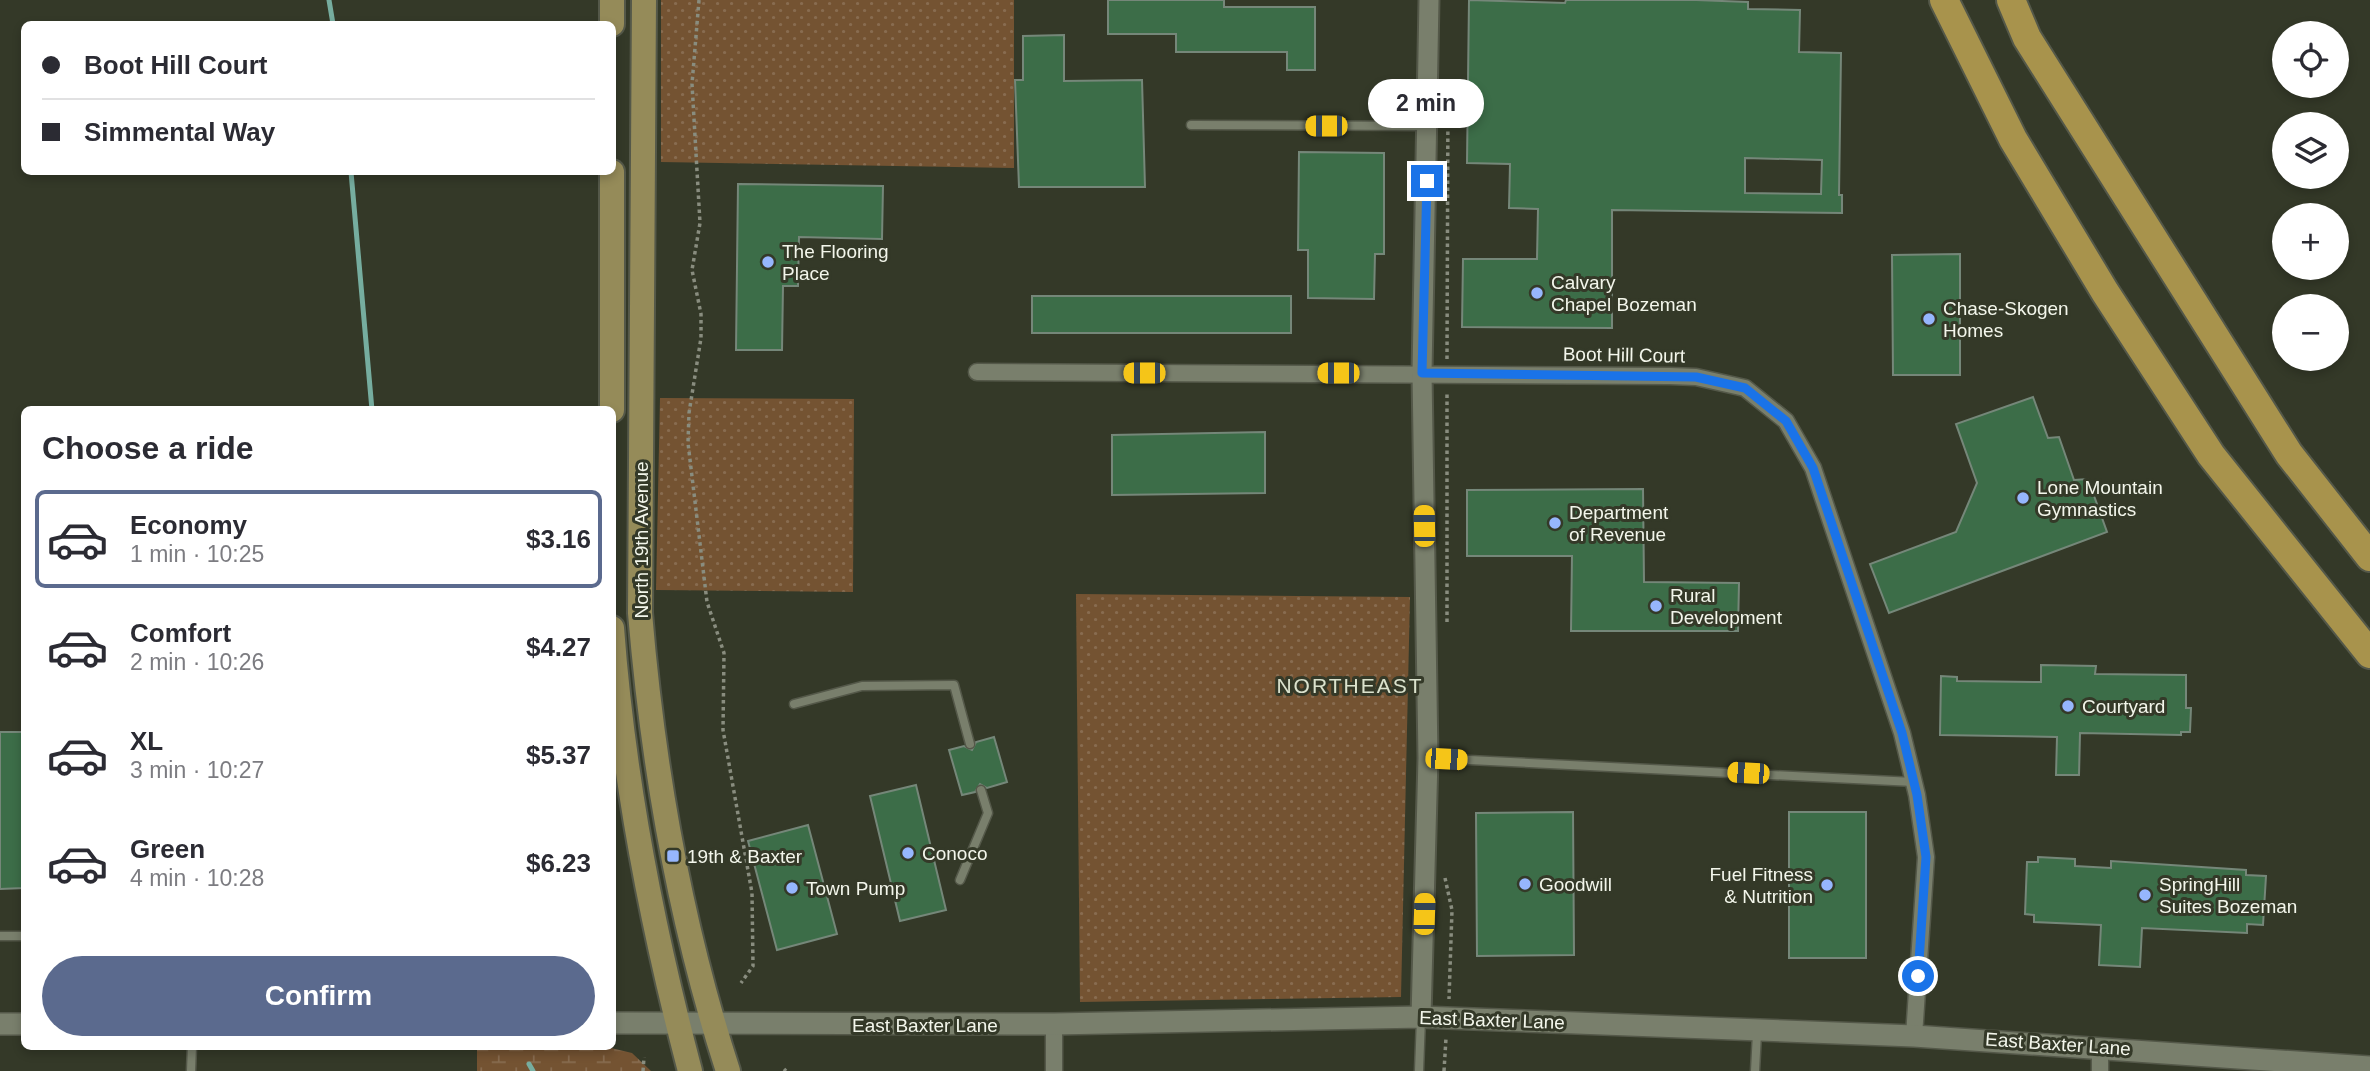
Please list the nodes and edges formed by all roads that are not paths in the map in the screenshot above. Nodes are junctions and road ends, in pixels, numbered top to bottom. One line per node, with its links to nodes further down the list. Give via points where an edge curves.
1 (612, 0): 6 (main road)
2 (644, 0): 29 (main road, North 19th Avenue, via 640,613 665,822)
3 (1429, 0): 8 (street)
4 (1944, 0): 14 (highway, via 2013,139 2158,374 2211,455)
5 (2011, 0): 13 (highway, via 2027,37 2289,454)
6 (612, 21)
7 (1191, 125): 8 (lane)
8 (1429, 126): 11 (street)
9 (612, 175): 12 (main road)
10 (977, 372): 11 (street, Boot Hill Court)
11 (1422, 373): 18 (street); 19 (street, Boot Hill Court, via 1696,377 1745,388 1786,421 1813,468 1902,733)
12 (612, 406)
13 (2370, 557)
14 (2370, 654)
15 (616, 678): 28 (main road, North 19th Avenue, via 638,829)
16 (794, 704): 17 (lane, via 862,686 954,685)
17 (970, 744)
18 (1428, 758): 19 (lane); 24 (street)
19 (1914, 782): 32 (street, Boot Hill Court, via 1926,857)
20 (981, 790): 21 (lane, via 988,813)
21 (960, 880)
22 (0, 936): 23 (lane)
23 (21, 936)
24 (1421, 1017): 30 (main road, East Baxter Lane); 31 (main road, East Baxter Lane); 40 (lane)
25 (616, 1023): 28 (main road, East Baxter Lane)
26 (0, 1024): 27 (main road)
27 (21, 1024)
28 (677, 1024): 29 (main road, East Baxter Lane); 37 (main road, North 19th Avenue)
29 (712, 1024): 30 (main road, East Baxter Lane); 38 (main road, North 19th Avenue)
30 (1054, 1024): 39 (street)
31 (1757, 1030): 32 (main road, East Baxter Lane); 41 (lane)
32 (1914, 1035): 33 (main road, East Baxter Lane)
33 (2100, 1046): 35 (main road, East Baxter Lane); 42 (street)
34 (192, 1050): 36 (lane)
35 (2370, 1067)
36 (191, 1071)
37 (690, 1071)
38 (728, 1071)
39 (1054, 1071)
40 (1419, 1071)
41 (1755, 1071)
42 (2100, 1071)

